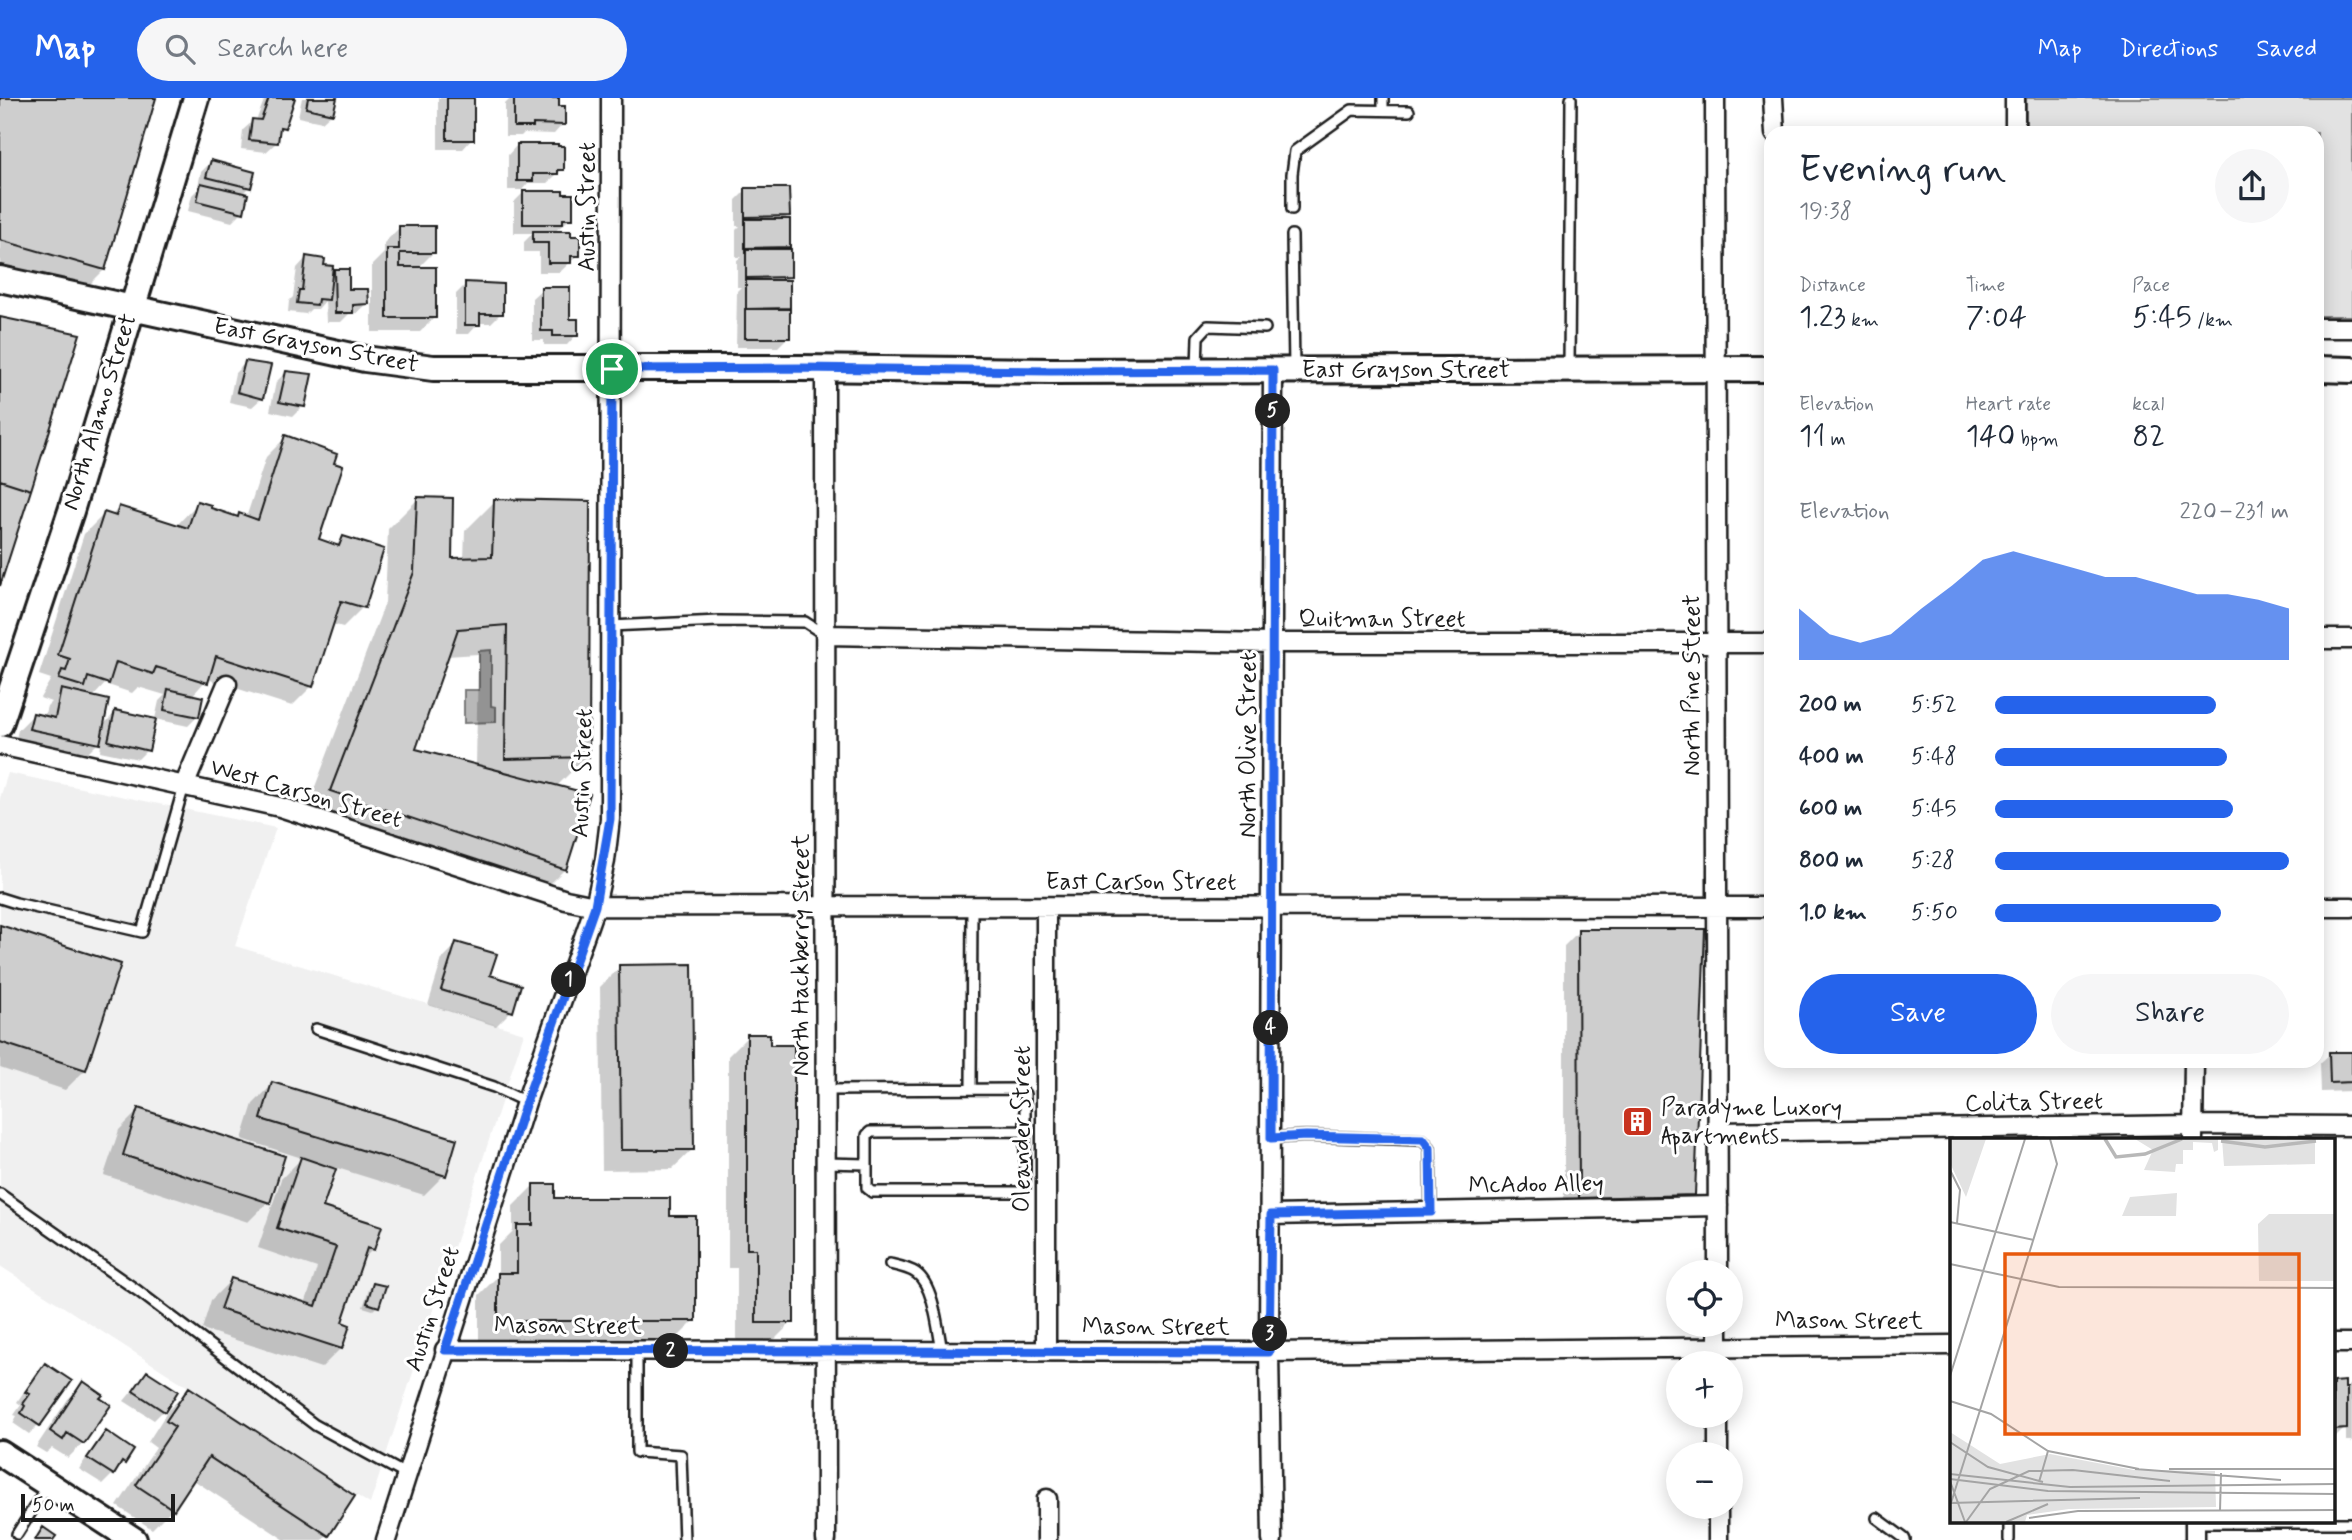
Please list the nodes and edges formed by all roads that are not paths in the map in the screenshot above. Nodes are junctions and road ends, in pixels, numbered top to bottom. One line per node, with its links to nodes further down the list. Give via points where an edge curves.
1 (197, 98): 15 (street, North Alamo Street)
2 (611, 98): 19 (street, Austin Street)
3 (1383, 98): 8 (lane)
4 (1571, 98): 26 (lane)
5 (1716, 98): 21 (street, North Pine Street)
6 (1773, 98): 10 (street)
7 (2015, 98): 11 (street)
8 (1383, 110): 9 (lane); 12 (lane, via 1352,110 1295,151)
9 (1409, 111)
10 (1775, 126)
11 (2015, 126)
12 (1293, 209)
13 (1293, 235): 25 (lane)
14 (0, 279): 15 (street, East Grayson Street)
15 (131, 308): 19 (street, East Grayson Street, via 365,359 433,368); 36 (street, North Alamo Street, via 71,511)
16 (1265, 328): 24 (lane, via 1208,326 1198,337)
17 (2324, 328): 18 (street)
18 (2352, 328)
19 (612, 369): 20 (street, East Grayson Street); 28 (street, Austin Street)
20 (825, 369): 24 (street, East Grayson Street); 29 (street, North Hackberry Street)
21 (1716, 369): 22 (street, East Grayson Street); 26 (street, East Grayson Street); 33 (street, North Pine Street)
22 (1764, 369)
23 (2324, 369): 27 (street)
24 (1197, 370): 25 (street, East Grayson Street)
25 (1283, 370): 26 (street, East Grayson Street); 32 (street, North Olive Street)
26 (1569, 370)
27 (2352, 370)
28 (610, 626): 29 (lane, via 805,622); 40 (street, Austin Street, via 610,819)
29 (825, 635): 32 (street, Quitman Street); 41 (street, North Hackberry Street)
30 (2324, 639): 31 (street)
31 (2352, 639)
32 (1273, 643): 33 (street, Quitman Street); 44 (street, North Olive Street)
33 (1717, 643): 34 (street, Quitman Street); 45 (street, North Pine Street)
34 (1764, 643)
35 (227, 684): 38 (street)
36 (0, 724)
37 (0, 744): 38 (street, West Carson Street)
38 (184, 786): 39 (lane, via 142,932); 40 (street, West Carson Street, via 280,807)
39 (0, 898)
40 (595, 906): 41 (street, East Carson Street); 53 (street, Austin Street)
41 (825, 907): 42 (street, East Carson Street); 52 (street, North Hackberry Street)
42 (972, 907): 43 (street, East Carson Street); 51 (lane)
43 (1046, 907): 44 (street, East Carson Street); 74 (street, Oleander Street)
44 (1271, 907): 45 (street, East Carson Street); 58 (street, North Olive Street)
45 (1717, 907): 46 (street, East Carson Street); 56 (street, North Pine Street)
46 (1764, 907)
47 (2324, 907): 48 (street)
48 (2352, 907)
49 (316, 1029): 53 (lane, via 494,1087)
50 (2194, 1068): 57 (street)
51 (971, 1089): 52 (lane); 55 (lane, via 1020,1089 1025,1094)
52 (825, 1090): 59 (street, North Hackberry Street)
53 (526, 1102): 70 (street, Austin Street)
54 (2352, 1126): 57 (street, Colita Street)
55 (1025, 1131): 60 (lane, via 870,1132); 60 (lane, via 1025,1187 1020,1192 872,1192 867,1188)
56 (1718, 1132): 57 (street, Colita Street); 62 (street, North Pine Street)
57 (2193, 1132)
58 (1271, 1138): 63 (lane, via 1423,1139 1430,1148); 64 (street, North Olive Street)
59 (825, 1163): 60 (lane); 72 (street, North Hackberry Street)
60 (867, 1164)
61 (0, 1194): 79 (lane, via 315,1424)
62 (1718, 1206): 63 (street, McAdoo Alley); 65 (street, North Pine Street)
63 (1431, 1212): 64 (street, McAdoo Alley)
64 (1271, 1215): 75 (street, North Olive Street)
65 (1718, 1260)
66 (890, 1264): 73 (lane, via 909,1269 924,1281)
67 (2334, 1343): 68 (street)
68 (2352, 1343)
69 (1950, 1345): 76 (street, Mason Street)
70 (445, 1350): 71 (street, Mason Street); 79 (street, Austin Street)
71 (637, 1351): 72 (street, Mason Street); 90 (lane, via 636,1451 681,1455)
72 (824, 1351): 73 (street, Mason Street); 91 (street, North Hackberry Street)
73 (942, 1351): 74 (street, Mason Street)
74 (1046, 1351): 75 (street, Mason Street)
75 (1269, 1352): 77 (street, Mason Street); 93 (street, North Olive Street)
76 (1743, 1354)
77 (1666, 1355)
78 (0, 1453): 80 (street)
79 (407, 1475): 89 (street, Austin Street)
80 (48, 1485): 87 (lane); 88 (street)
81 (1047, 1499): 92 (street)
82 (1877, 1518): 95 (lane)
83 (1718, 1519): 94 (street)
84 (2009, 1522): 96 (lane)
85 (2352, 1523): 86 (lane)
86 (2195, 1528)
87 (17, 1534)
88 (127, 1538)
89 (386, 1540)
90 (684, 1540)
91 (826, 1540)
92 (1047, 1540)
93 (1272, 1540)
94 (1718, 1540)
95 (1905, 1540)
96 (2010, 1540)

